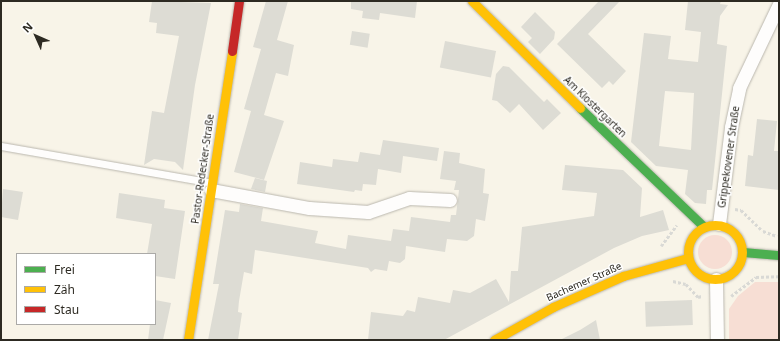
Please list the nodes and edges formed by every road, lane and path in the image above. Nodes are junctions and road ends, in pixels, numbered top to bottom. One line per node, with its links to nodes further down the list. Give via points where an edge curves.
1 (239, 1): 5 (street, Pastor-Redecker-Straße)
2 (472, 1): 8 (street, Am Klostergarten, via 540,70)
3 (779, 4): 7 (street, Grippekovener Straße, via 739,88 731,127)
4 (1, 146): 5 (lane)
5 (212, 187): 6 (street, via 309,208 368,212 409,198); 20 (street, Pastor-Redecker-Straße)
6 (450, 200)
7 (722, 206): 9 (street, Grippekovener Straße); 11 (path, via 740,210 763,231)
8 (688, 211): 10 (street, Am Klostergarten); 12 (path, via 661,247)
9 (719, 224): 10 (street); 13 (street, via 736,233)
10 (704, 227): 15 (street, via 696,232 690,242)
11 (779, 236)
12 (654, 250)
13 (743, 252): 14 (street); 17 (street, via 736,269 725,278)
14 (779, 255)
15 (688, 258): 17 (street, via 697,272); 21 (street, Bachemer Straße, via 623,276 553,307)
16 (779, 276): 19 (path, via 756,277 731,296)
17 (716, 279): 19 (street)
18 (667, 280): 19 (path, via 686,284 698,297)
19 (714, 295): 22 (street)
20 (188, 340)
21 (494, 340)
22 (717, 340)

